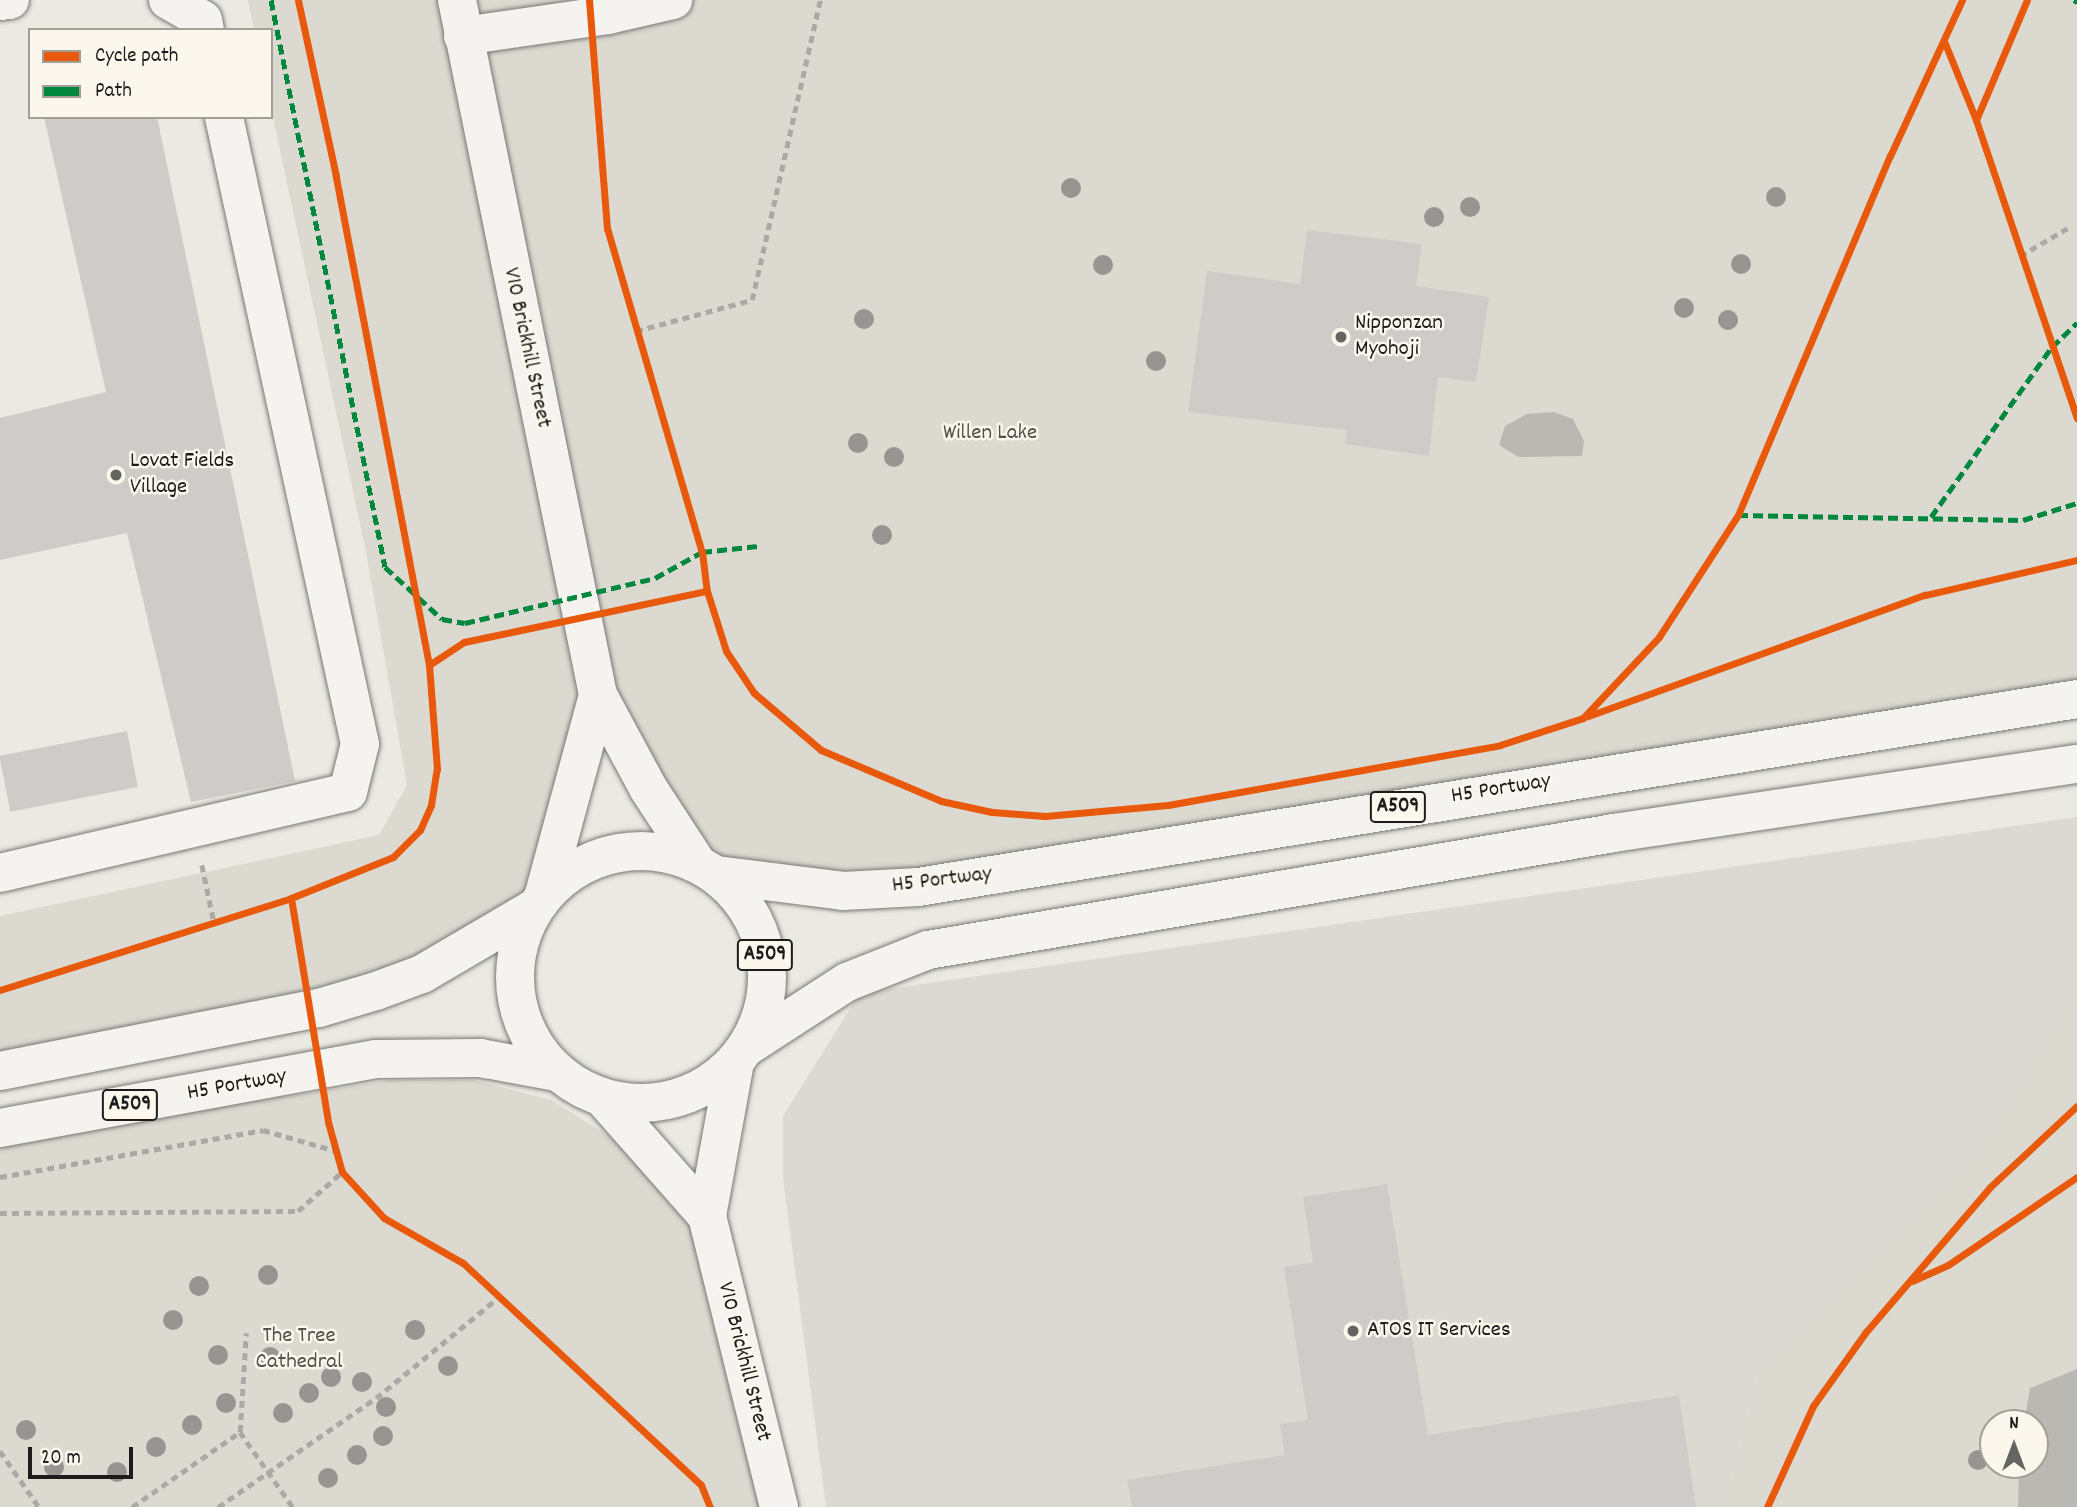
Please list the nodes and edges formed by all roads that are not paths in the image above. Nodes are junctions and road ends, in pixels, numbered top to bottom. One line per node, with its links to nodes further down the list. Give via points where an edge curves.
1 (10, 0): 3 (main road)
2 (673, 0): 4 (main road)
3 (0, 1)
4 (582, 8): 5 (main road)
5 (460, 18): 7 (main road, V10 Brickhill Street)
6 (224, 119): 11 (main road, via 360,744 348,792)
7 (598, 695): 10 (main road, V10 Brickhill Street, via 648,788); 12 (main road, V10 Brickhill Street)
8 (2077, 699): 10 (main road, H5 Portway / A509, via 918,887 843,891)
9 (2077, 764): 13 (main road, A509, via 1614,833 928,950 847,982)
10 (707, 869): 12 (main road, A509, via 657,850 615,852 576,867); 13 (main road, A509, via 744,902 762,936 768,973 763,1011)
11 (0, 873)
12 (538, 902): 14 (main road, A509, via 422,974 376,991 250,1023); 15 (main road, A509, via 519,942 515,989 519,1013 534,1045)
13 (741, 1054): 16 (main road, A509, via 707,1084 674,1099 638,1103); 18 (main road, V10 Brickhill Street)
14 (0, 1070)
15 (557, 1072): 16 (main road, A509); 17 (main road, H5 Portway / A509, via 480,1058 376,1059)
16 (602, 1097): 18 (main road, V10 Brickhill Street)
17 (0, 1128)
18 (707, 1216): 19 (main road, V10 Brickhill Street)
19 (779, 1507)

